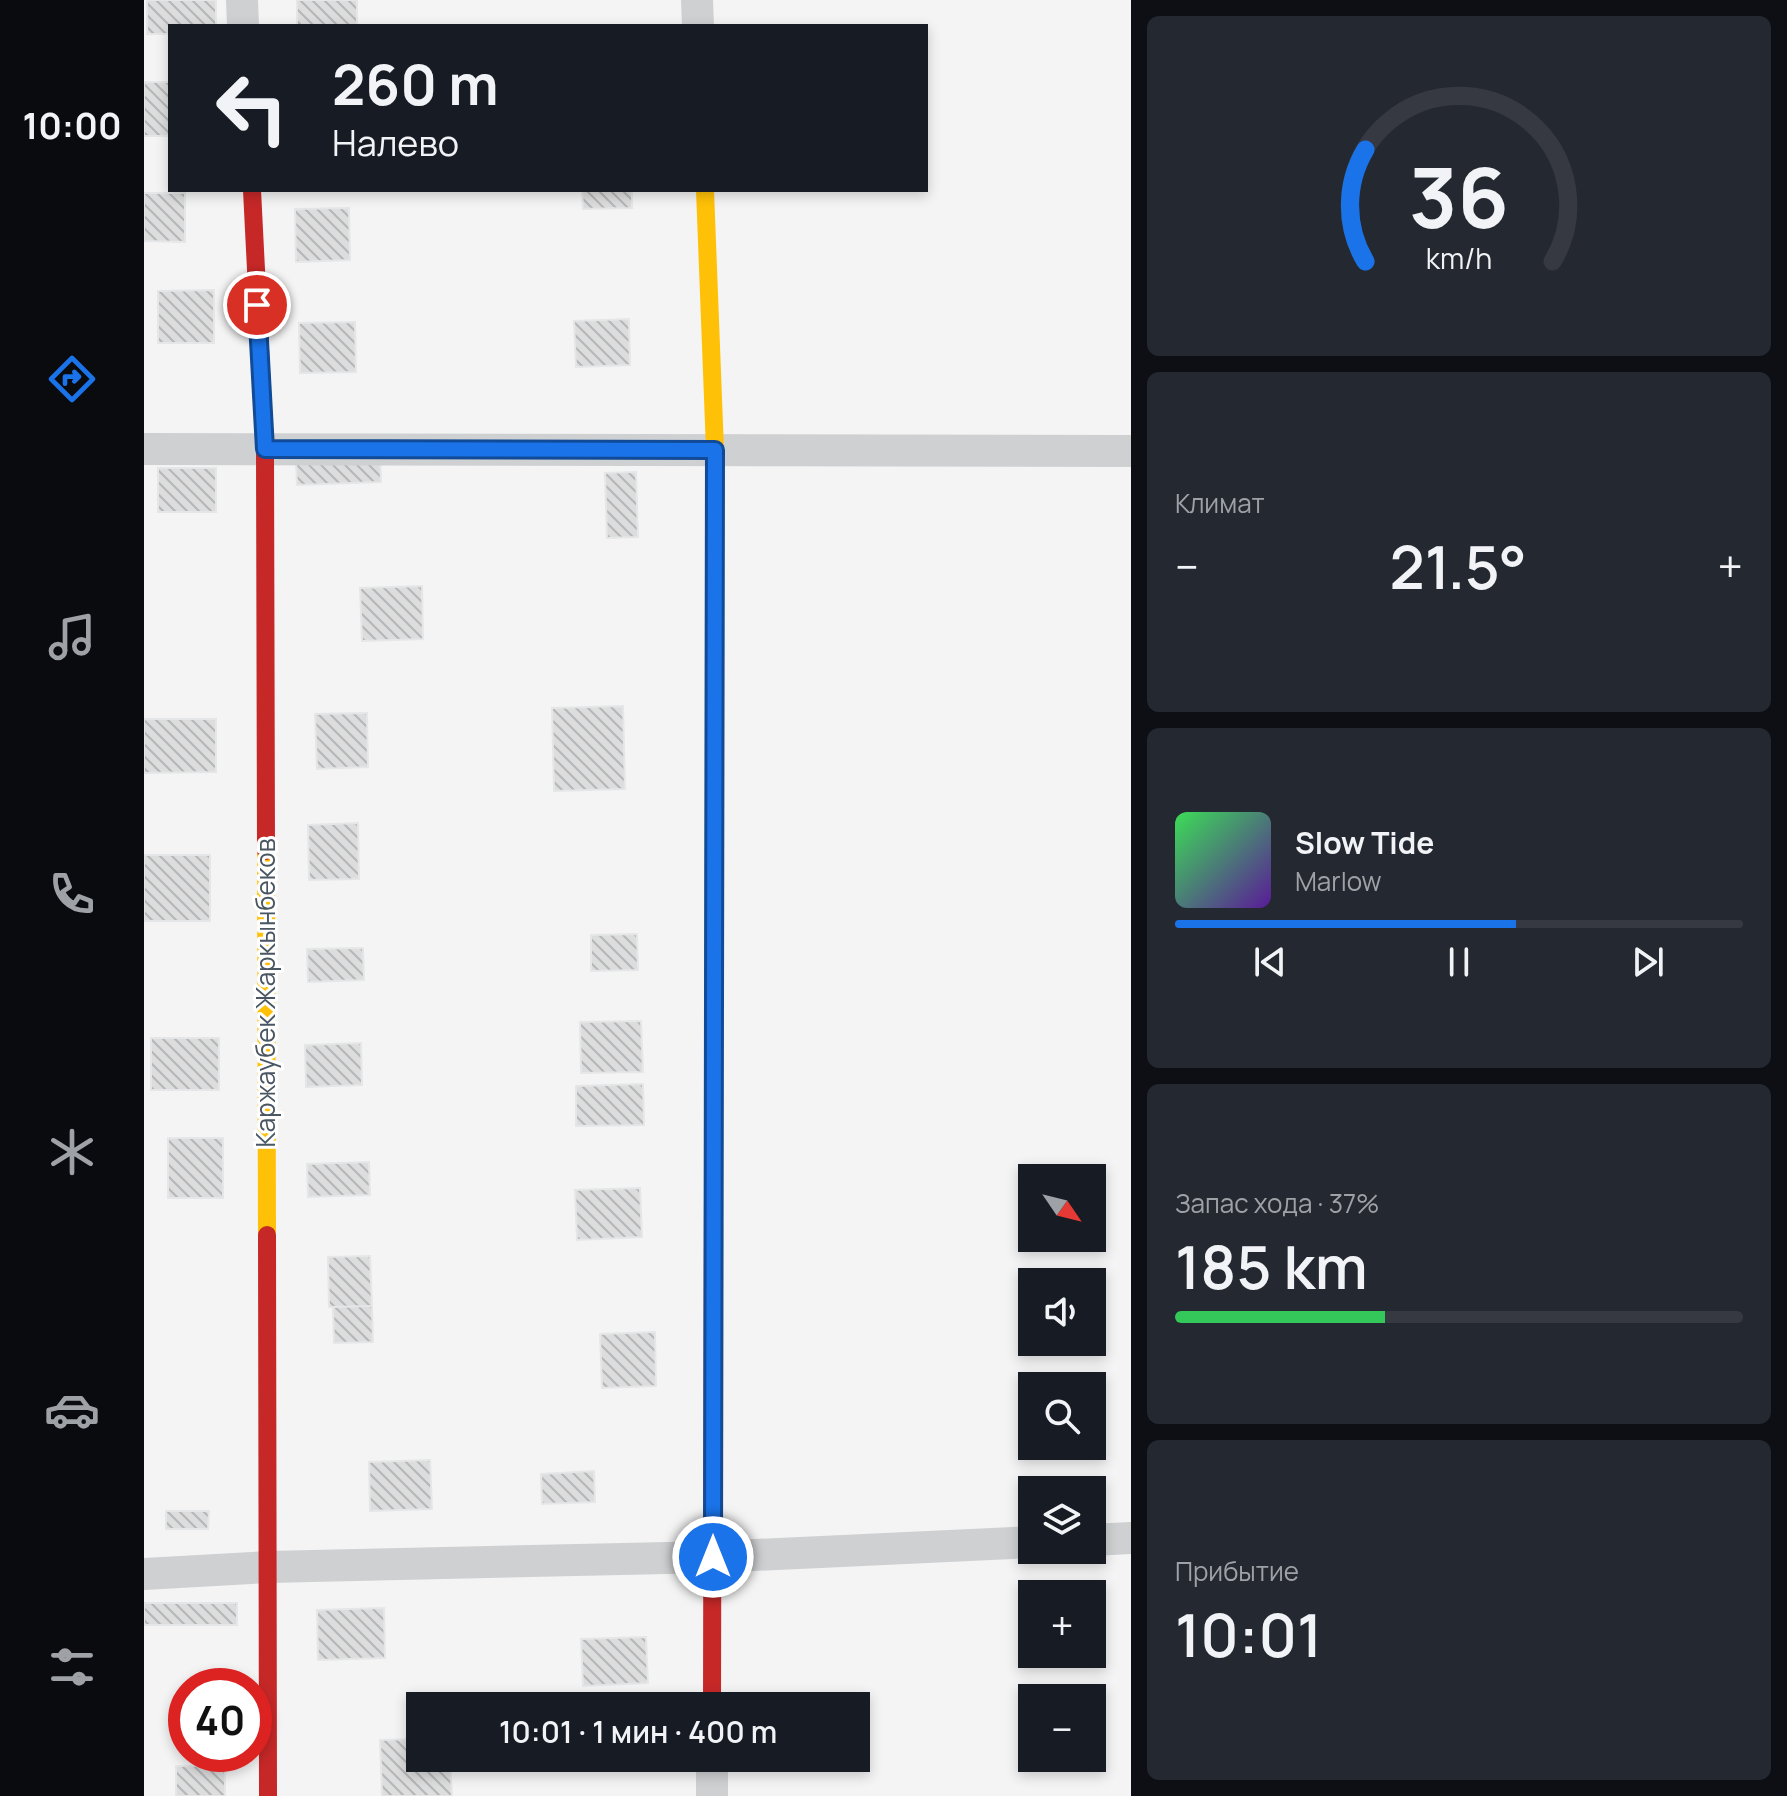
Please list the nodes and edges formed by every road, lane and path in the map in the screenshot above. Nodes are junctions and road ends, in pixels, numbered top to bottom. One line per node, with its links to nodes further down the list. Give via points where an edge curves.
1 (242, 0): 3 (street)
2 (697, 0): 4 (street)
3 (243, 24)
4 (698, 24)
5 (252, 192): 8 (street, Каржаубек Жаркынбеков)
6 (705, 192): 9 (street)
7 (144, 449): 8 (street)
8 (265, 449): 9 (street); 15 (street, Каржаубек Жаркынбеков)
9 (715, 450): 10 (street); 14 (street)
10 (1131, 451)
11 (1131, 1538): 12 (street)
12 (1106, 1539)
13 (1018, 1543): 14 (street)
14 (713, 1557): 15 (street); 17 (street)
15 (268, 1567): 16 (street); 19 (street, Каржаубек Жаркынбеков)
16 (144, 1574)
17 (712, 1692)
18 (712, 1772): 20 (street)
19 (268, 1796)
20 (712, 1796)

